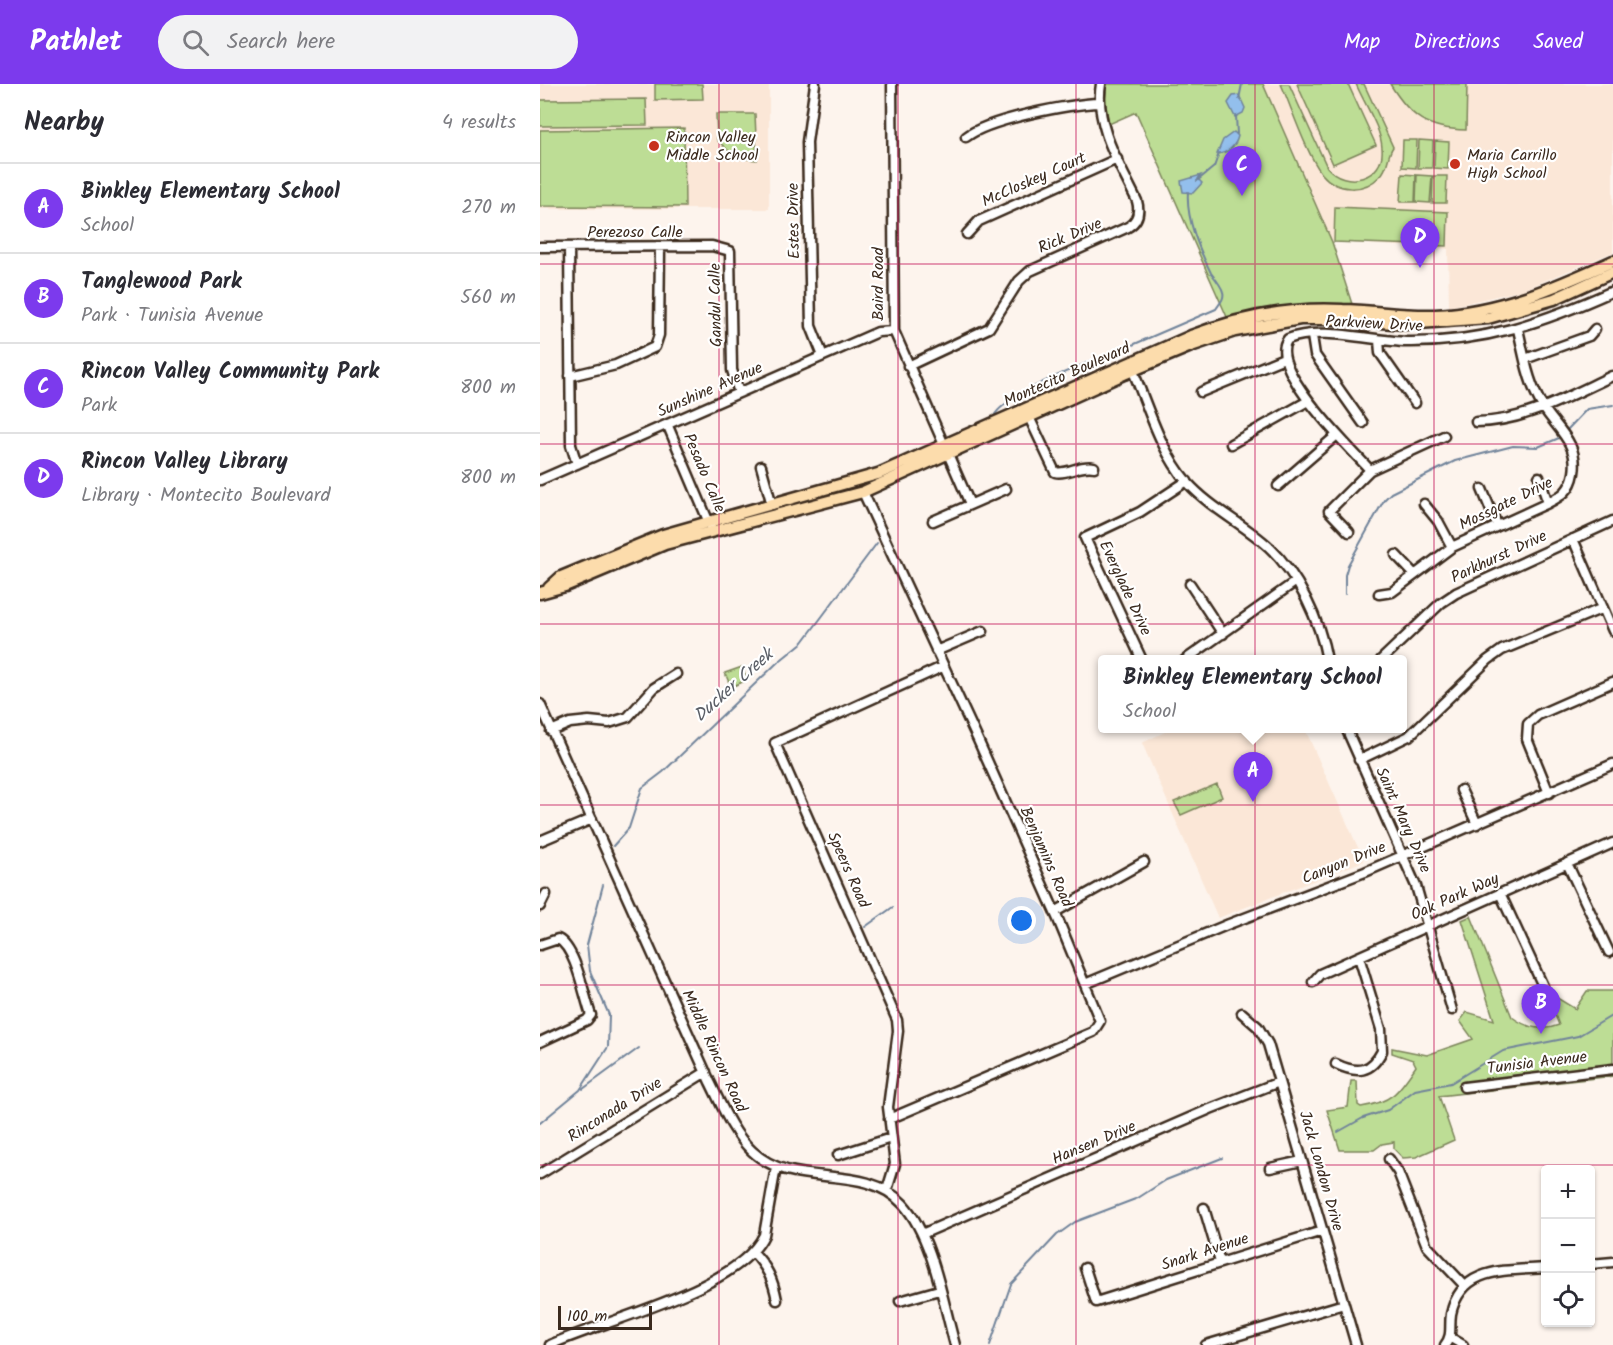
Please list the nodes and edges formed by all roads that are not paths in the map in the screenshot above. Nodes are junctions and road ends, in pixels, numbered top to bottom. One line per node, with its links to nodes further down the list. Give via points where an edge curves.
1 (814, 84): 20 (street, Estes Drive, via 807,142 811,326)
2 (892, 84): 17 (street, Baird Road)
3 (1101, 84): 4 (street, Rick Drive)
4 (1100, 104): 5 (street, via 1070,106 983,127); 6 (street, Rick Drive)
5 (966, 137)
6 (1117, 159): 7 (street, McCloskey Court, via 979,221); 23 (street, Rick Drive, via 1138,206 1132,225 1030,270 1015,286 989,328)
7 (967, 234)
8 (540, 247): 9 (street, Perezoso Calle)
9 (569, 247): 10 (street, Perezoso Calle); 25 (street)
10 (660, 248): 11 (street, Perezoso Calle, via 712,246); 25 (street, via 659,335 655,348 616,365)
11 (730, 251): 28 (street, Gandul Calle, via 732,370)
12 (1613, 261): 39 (main road, Montecito Boulevard, via 1523,299 1469,312 1406,315 1321,309 1265,314 1231,322 1191,336)
13 (1613, 272): 24 (main road, Montecito Boulevard, via 1554,299 1488,318 1405,324 1300,319 1264,324 1216,337)
14 (1613, 291): 15 (street, Parkview Drive)
15 (1518, 329): 19 (street, Parkview Drive, via 1431,341); 22 (street, Mossgate Drive)
16 (1595, 329): 22 (street, via 1589,336)
17 (894, 331): 20 (street, Sunshine Avenue, via 878,332); 23 (street, Baird Road)
18 (1312, 336): 19 (street, Parkview Drive); 21 (street, Parkview Drive, via 1288,339); 34 (street, via 1316,355)
19 (1380, 340): 30 (street, via 1380,353)
20 (823, 356): 28 (street, Sunshine Avenue)
21 (1284, 358): 27 (street); 29 (street)
22 (1525, 359): 31 (street, Mossgate Drive, via 1536,396)
23 (908, 366): 39 (street, Baird Road)
24 (1133, 371): 32 (main road, Montecito Boulevard); 46 (street, via 1164,443)
25 (570, 376): 40 (street, via 571,445)
26 (1612, 376): 31 (street)
27 (1201, 392)
28 (739, 393): 35 (street, Sunshine Avenue)
29 (1308, 400): 36 (street); 38 (street)
30 (1415, 403)
31 (1544, 408): 33 (street, via 1494,422); 51 (street, Mossgate Drive, via 1575,452 1573,480 1563,495)
32 (1029, 417): 39 (main road, Montecito Boulevard); 42 (street, via 1055,472 1083,465)
33 (1476, 422)
34 (1363, 423)
35 (668, 426): 40 (street, Sunshine Avenue); 58 (street, Pesado Calle)
36 (1337, 435): 43 (street); 47 (street)
37 (1444, 436): 43 (street)
38 (1231, 444)
39 (946, 449): 50 (main road, Montecito Boulevard); 52 (street, Baird Road); 54 (main road, Montecito Boulevard, via 854,483)
40 (577, 464): 45 (street, Sunshine Avenue)
41 (760, 466): 54 (street)
42 (1094, 467)
43 (1370, 470): 59 (street, via 1329,511)
44 (1539, 477): 51 (street)
45 (540, 480)
46 (1186, 481): 64 (street, via 1214,508 1268,546); 73 (street, Everglade Drive, via 1140,512 1085,538)
47 (1278, 486)
48 (1006, 489): 52 (street)
49 (1482, 489): 57 (street)
50 (863, 492): 58 (main road, Montecito Boulevard); 72 (street, Benjamins Road)
51 (1548, 503): 57 (street, Mossgate Drive)
52 (970, 504): 56 (street)
53 (1424, 504): 61 (street)
54 (772, 505): 58 (main road, Montecito Boulevard)
55 (1613, 520): 60 (street, Parkhurst Drive)
56 (933, 521)
57 (1497, 525): 61 (street, Mossgate Drive)
58 (710, 527): 66 (main road, Montecito Boulevard, via 663,535 561,577)
59 (1349, 532)
60 (1573, 539): 68 (street); 76 (street, Parkhurst Drive, via 1456,593)
61 (1452, 547): 63 (street, Mossgate Drive)
62 (1396, 555): 63 (street)
63 (1414, 574): 67 (street, Mossgate Drive, via 1392,592)
64 (1296, 582): 71 (street); 75 (street, via 1324,640)
65 (1190, 584): 71 (street)
66 (544, 591)
67 (1379, 594)
68 (1603, 608): 70 (street); 83 (street, via 1502,650 1409,736)
69 (983, 631): 72 (street)
70 (1613, 631)
71 (1223, 634): 74 (street)
72 (936, 651): 77 (street, Benjamins Road)
73 (1140, 655)
74 (1192, 655)
75 (1326, 655)
76 (1386, 655)
77 (942, 667): 97 (street, Benjamins Road); 113 (street, Speers Road, via 775,743 897,1020)
78 (676, 674): 81 (street, via 654,688 628,717 609,723 570,723)
79 (1613, 682): 86 (street, via 1538,715 1528,724 1527,739)
80 (540, 704): 81 (street, Middle Rincon Road)
81 (551, 731): 87 (street, Middle Rincon Road)
82 (1348, 733): 83 (street, Saint Mary Drive)
83 (1359, 760): 91 (street, Saint Mary Drive)
84 (1613, 764): 86 (street, Canyon Drive)
85 (1461, 790): 88 (street)
86 (1549, 793): 88 (street, Canyon Drive)
87 (592, 819): 89 (street); 110 (street, Middle Rincon Road)
88 (1477, 824): 91 (street, Canyon Drive)
89 (540, 841)
90 (1613, 843): 93 (street, Oak Park Way)
91 (1402, 856): 98 (street, Saint Mary Drive, via 1416,886); 103 (street, Canyon Drive)
92 (1144, 862): 97 (street)
93 (1567, 863): 94 (street, Oak Park Way); 100 (street)
94 (1500, 893): 98 (street, Oak Park Way); 104 (street)
95 (546, 894): 96 (street)
96 (540, 906)
97 (1055, 912): 103 (street, Benjamins Road)
98 (1427, 926): 101 (street, Oak Park Way); 105 (street, Saint Mary Drive)
99 (540, 945): 107 (street, via 558,939 565,944 580,976 591,1015)
100 (1609, 952)
101 (1359, 957): 102 (street, Oak Park Way, via 1320,974); 108 (street, via 1381,1029 1382,1051 1377,1061 1358,1073)
102 (1313, 982)
103 (1084, 984): 113 (street, Benjamins Road, via 1100,1021 1093,1032)
104 (1543, 986)
105 (1452, 1010)
106 (1242, 1013): 111 (street, Jack London Drive, via 1268,1044)
107 (540, 1042)
108 (1336, 1064)
109 (1613, 1069): 112 (street, Tunisia Avenue)
110 (706, 1072): 118 (street, Middle Rincon Road, via 737,1135 753,1153); 120 (street, Rinconada Drive)
111 (1279, 1083): 117 (street, Jack London Drive); 124 (street, Hansen Drive)
112 (1464, 1087)
113 (889, 1119): 114 (street, Speers Road)
114 (891, 1138): 115 (street); 121 (street, Speers Road, via 895,1164)
115 (838, 1155)
116 (1389, 1159): 131 (street, via 1398,1172 1427,1246)
117 (1302, 1161): 119 (street); 123 (street, Jack London Drive)
118 (776, 1167): 121 (street, Middle Rincon Road, via 796,1173 857,1179); 125 (street, via 764,1235)
119 (1270, 1168)
120 (540, 1174)
121 (887, 1190): 124 (street, Middle Rincon Road, via 911,1214)
122 (1204, 1208): 126 (street)
123 (1322, 1232): 126 (street, Snark Avenue); 135 (street, Jack London Drive)
124 (922, 1234): 132 (street, Middle Rincon Road)
125 (753, 1252): 133 (street, via 774,1281); 137 (street, via 720,1275 663,1304)
126 (1220, 1262): 129 (street, Snark Avenue, via 1096,1302)
127 (1613, 1262): 128 (street)
128 (1595, 1264)
129 (1085, 1268)
130 (1541, 1268): 131 (street, via 1488,1274)
131 (1464, 1285): 136 (street, via 1459,1291)
132 (939, 1290): 134 (street); 138 (street, Middle Rincon Road)
133 (777, 1300)
134 (900, 1301)
135 (1344, 1304): 139 (street); 140 (street, Jack London Drive)
136 (1448, 1341): 141 (street)
137 (550, 1345)
138 (955, 1345)
139 (1206, 1345)
140 (1356, 1345)
141 (1463, 1345)

